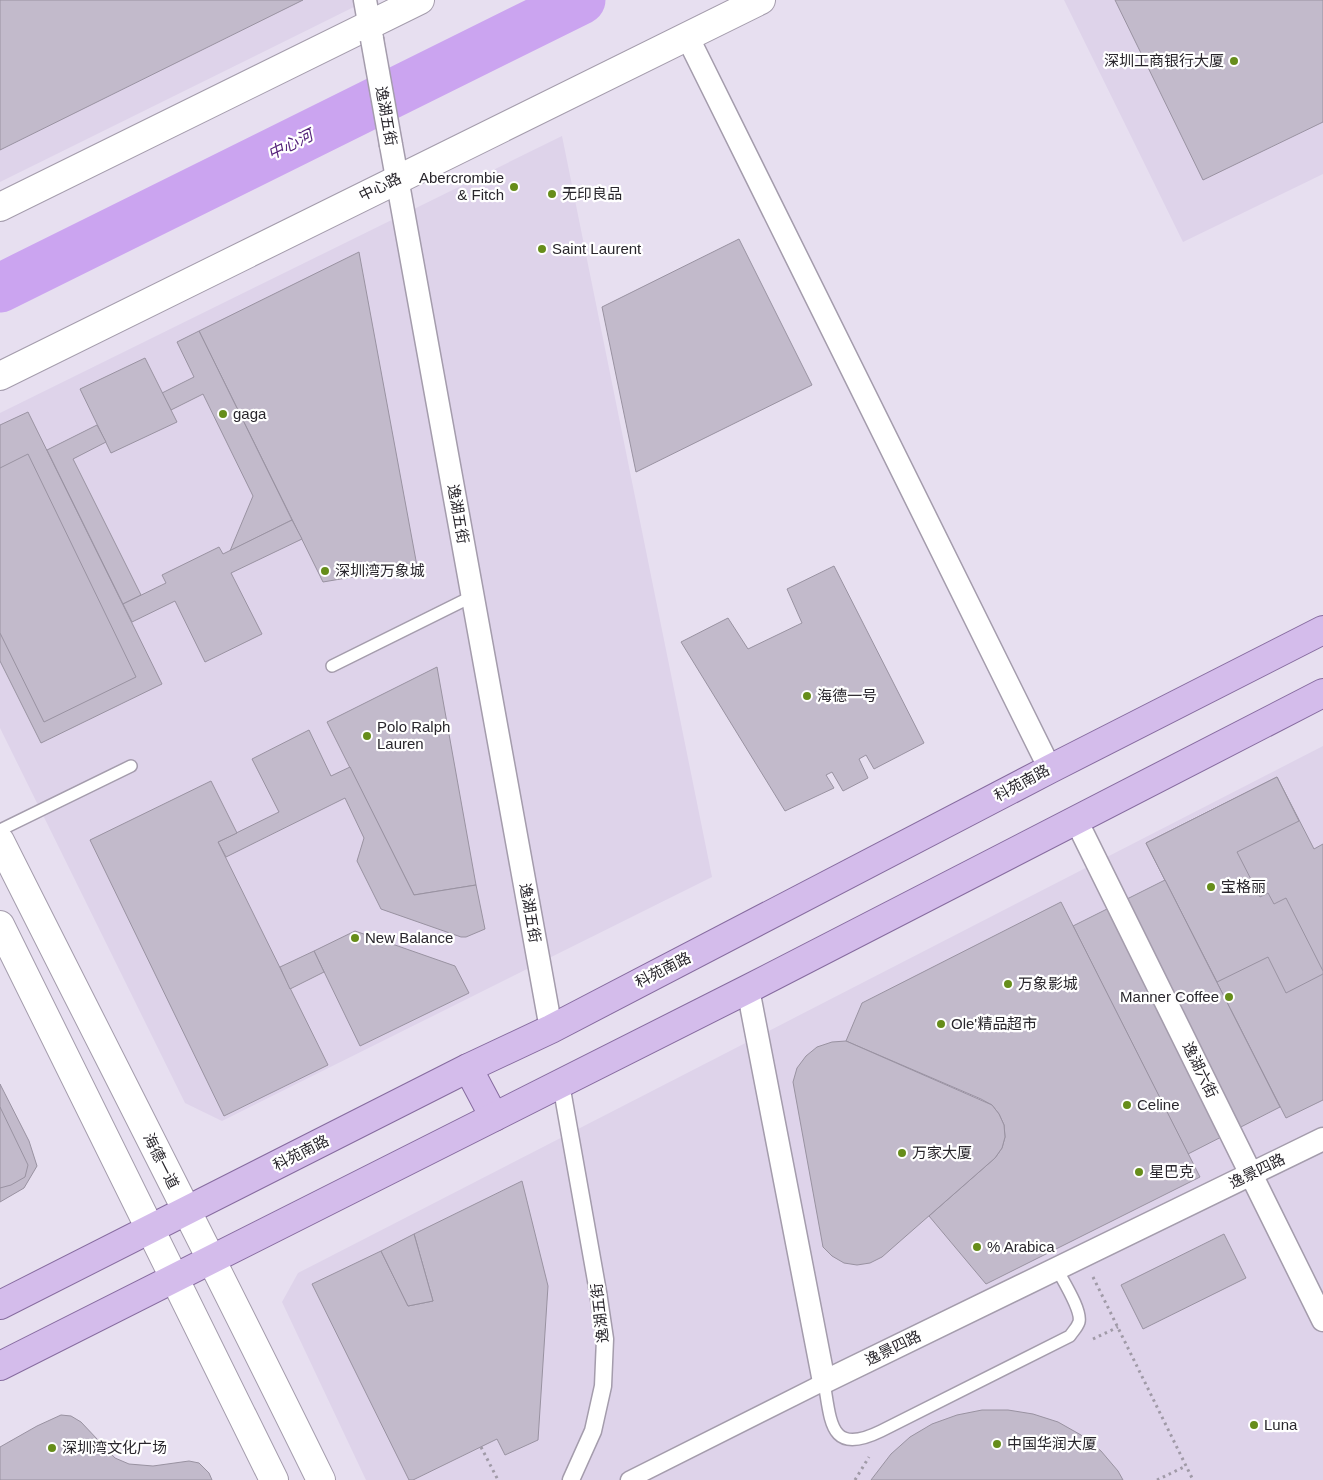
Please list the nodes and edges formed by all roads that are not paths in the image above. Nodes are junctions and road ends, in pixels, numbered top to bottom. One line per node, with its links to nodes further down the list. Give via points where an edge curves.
1 (420, 0): 3 (street)
2 (761, 0): 4 (street, 中心路)
3 (369, 21): 5 (street, 逸湖五街, bridge); 6 (street)
4 (687, 36): 5 (street, 中心路); 13 (street)
5 (398, 179): 7 (street, 中心路); 8 (street, 逸湖五街)
6 (0, 207)
7 (0, 376)
8 (473, 596): 10 (lane); 19 (street, 逸湖五街)
9 (1323, 630): 13 (main road, 科苑南路)
10 (332, 666)
11 (1323, 693): 14 (main road)
12 (131, 766): 15 (lane)
13 (1050, 769): 19 (main road, 科苑南路)
14 (1076, 820): 18 (main road); 24 (street, 逸湖六街)
15 (0, 830)
16 (0, 841): 25 (street, 海德一道)
17 (0, 926): 26 (street)
18 (748, 989): 21 (main road); 33 (street)
19 (551, 1028): 20 (main road, 科苑南路)
20 (468, 1068): 22 (main road); 25 (main road, 科苑南路)
21 (561, 1084): 22 (main road); 36 (street, 逸湖五街, via 605,1339 603,1386 593,1431)
22 (494, 1117): 27 (main road)
23 (1323, 1139): 24 (street, 逸景四路)
24 (1251, 1174): 28 (street, 逸景四路); 31 (street, 逸湖六街)
25 (186, 1210): 26 (main road, 科苑南路); 27 (street, 海德一道)
26 (149, 1229): 29 (street); 30 (main road, 科苑南路)
27 (212, 1260): 29 (main road); 35 (street, 海德一道)
28 (1057, 1269): 33 (street, 逸景四路); 33 (lane, via 1078,1311 1079,1320 1070,1336 881,1431 857,1440 840,1436 830,1418)
29 (174, 1279): 32 (main road); 34 (street)
30 (0, 1305)
31 (1323, 1320)
32 (0, 1366)
33 (824, 1382): 37 (street)
34 (274, 1480)
35 (321, 1480)
36 (571, 1480)
37 (629, 1480)

